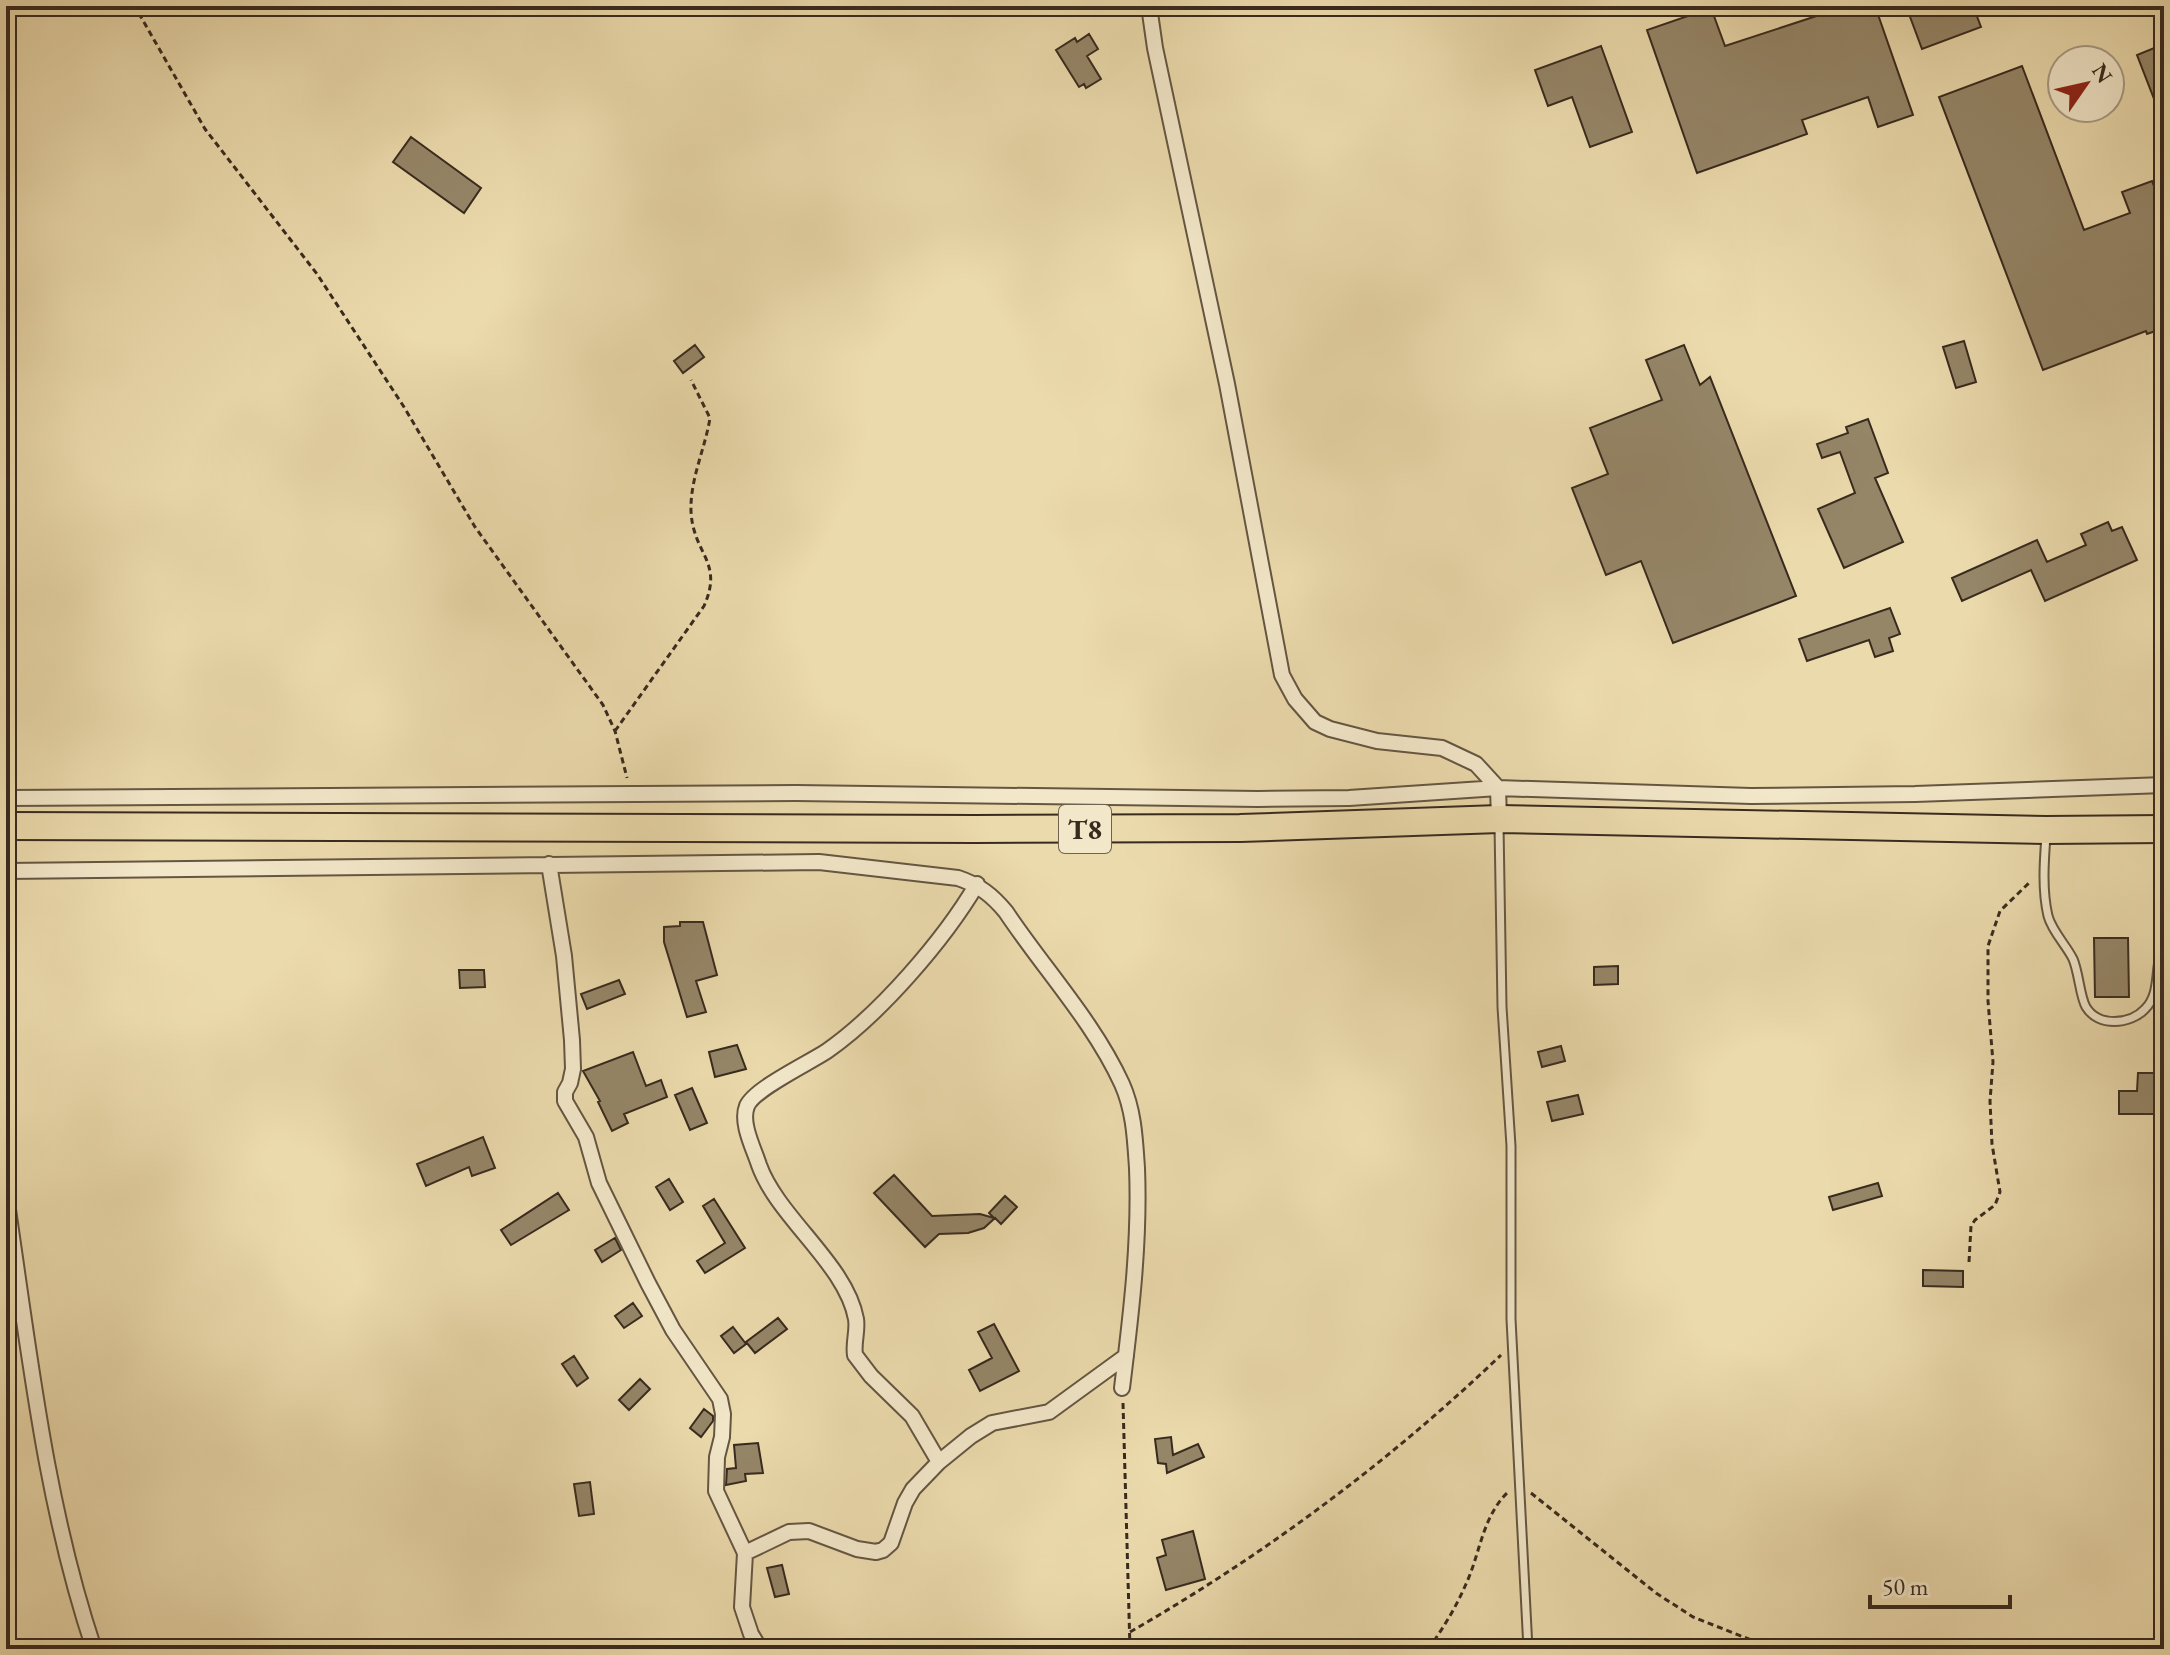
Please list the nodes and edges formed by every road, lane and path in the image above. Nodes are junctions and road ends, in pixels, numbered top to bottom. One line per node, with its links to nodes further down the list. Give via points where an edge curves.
1 (132, 6): 4 (path, via 205,129 317,274 475,527 603,705)
2 (1149, 6): 6 (street, via 1282,675 1315,722 1377,741 1442,748 1476,764)
3 (691, 380): 4 (path, via 710,418 691,510 698,544 712,573 711,589)
4 (615, 731): 7 (path)
5 (2164, 785): 6 (street, via 1751,796)
6 (1498, 788): 7 (street, via 1258,799); 9 (street)
7 (631, 793): 8 (street)
8 (6, 798)
9 (1499, 819): 10 (highway, T8, via 1240,828); 12 (highway, T8); 21 (lane)
10 (6, 826)
11 (2164, 829): 12 (highway, T8)
12 (2046, 830): 15 (lane)
13 (549, 864): 14 (street); 16 (street, via 819,862); 26 (street, via 572,1040 573,1069 565,1101 586,1137 599,1183 648,1283 720,1399 716,1491)
14 (6, 871)
15 (2043, 872): 18 (lane, via 2049,919 2072,957 2083,1001 2093,1014 2120,1022 2147,1008); 20 (path, via 2000,911 1988,946 1992,1144 2000,1192 1995,1205 1971,1226)
16 (977, 884): 22 (street, via 1006,912 1093,1032 1132,1111 1138,1205); 24 (street, via 937,940 864,1020 828,1050 756,1095 745,1111 762,1171 778,1203 814,1244 851,1305 855,1355 912,1416)
17 (2164, 946): 18 (lane)
18 (2161, 960)
19 (6, 1196): 28 (street, via 49,1479 75,1593)
20 (1969, 1262)
21 (1512, 1344): 25 (lane); 27 (path, via 1429,1422 1323,1505 1199,1592)
22 (1126, 1356): 23 (street); 24 (street, via 1049,1412 992,1423)
23 (1122, 1388): 27 (path)
24 (939, 1462): 26 (street, via 913,1489 891,1543 883,1550 857,1549 809,1531 789,1532)
25 (1519, 1483): 31 (path, via 1492,1511 1467,1583); 32 (lane); 33 (path, via 1656,1593 1693,1617)
26 (745, 1553): 29 (street, via 742,1607)
27 (1130, 1632): 30 (path)
28 (94, 1649)
29 (760, 1649)
30 (1130, 1649)
31 (1428, 1649)
32 (1528, 1649)
33 (1774, 1649)

